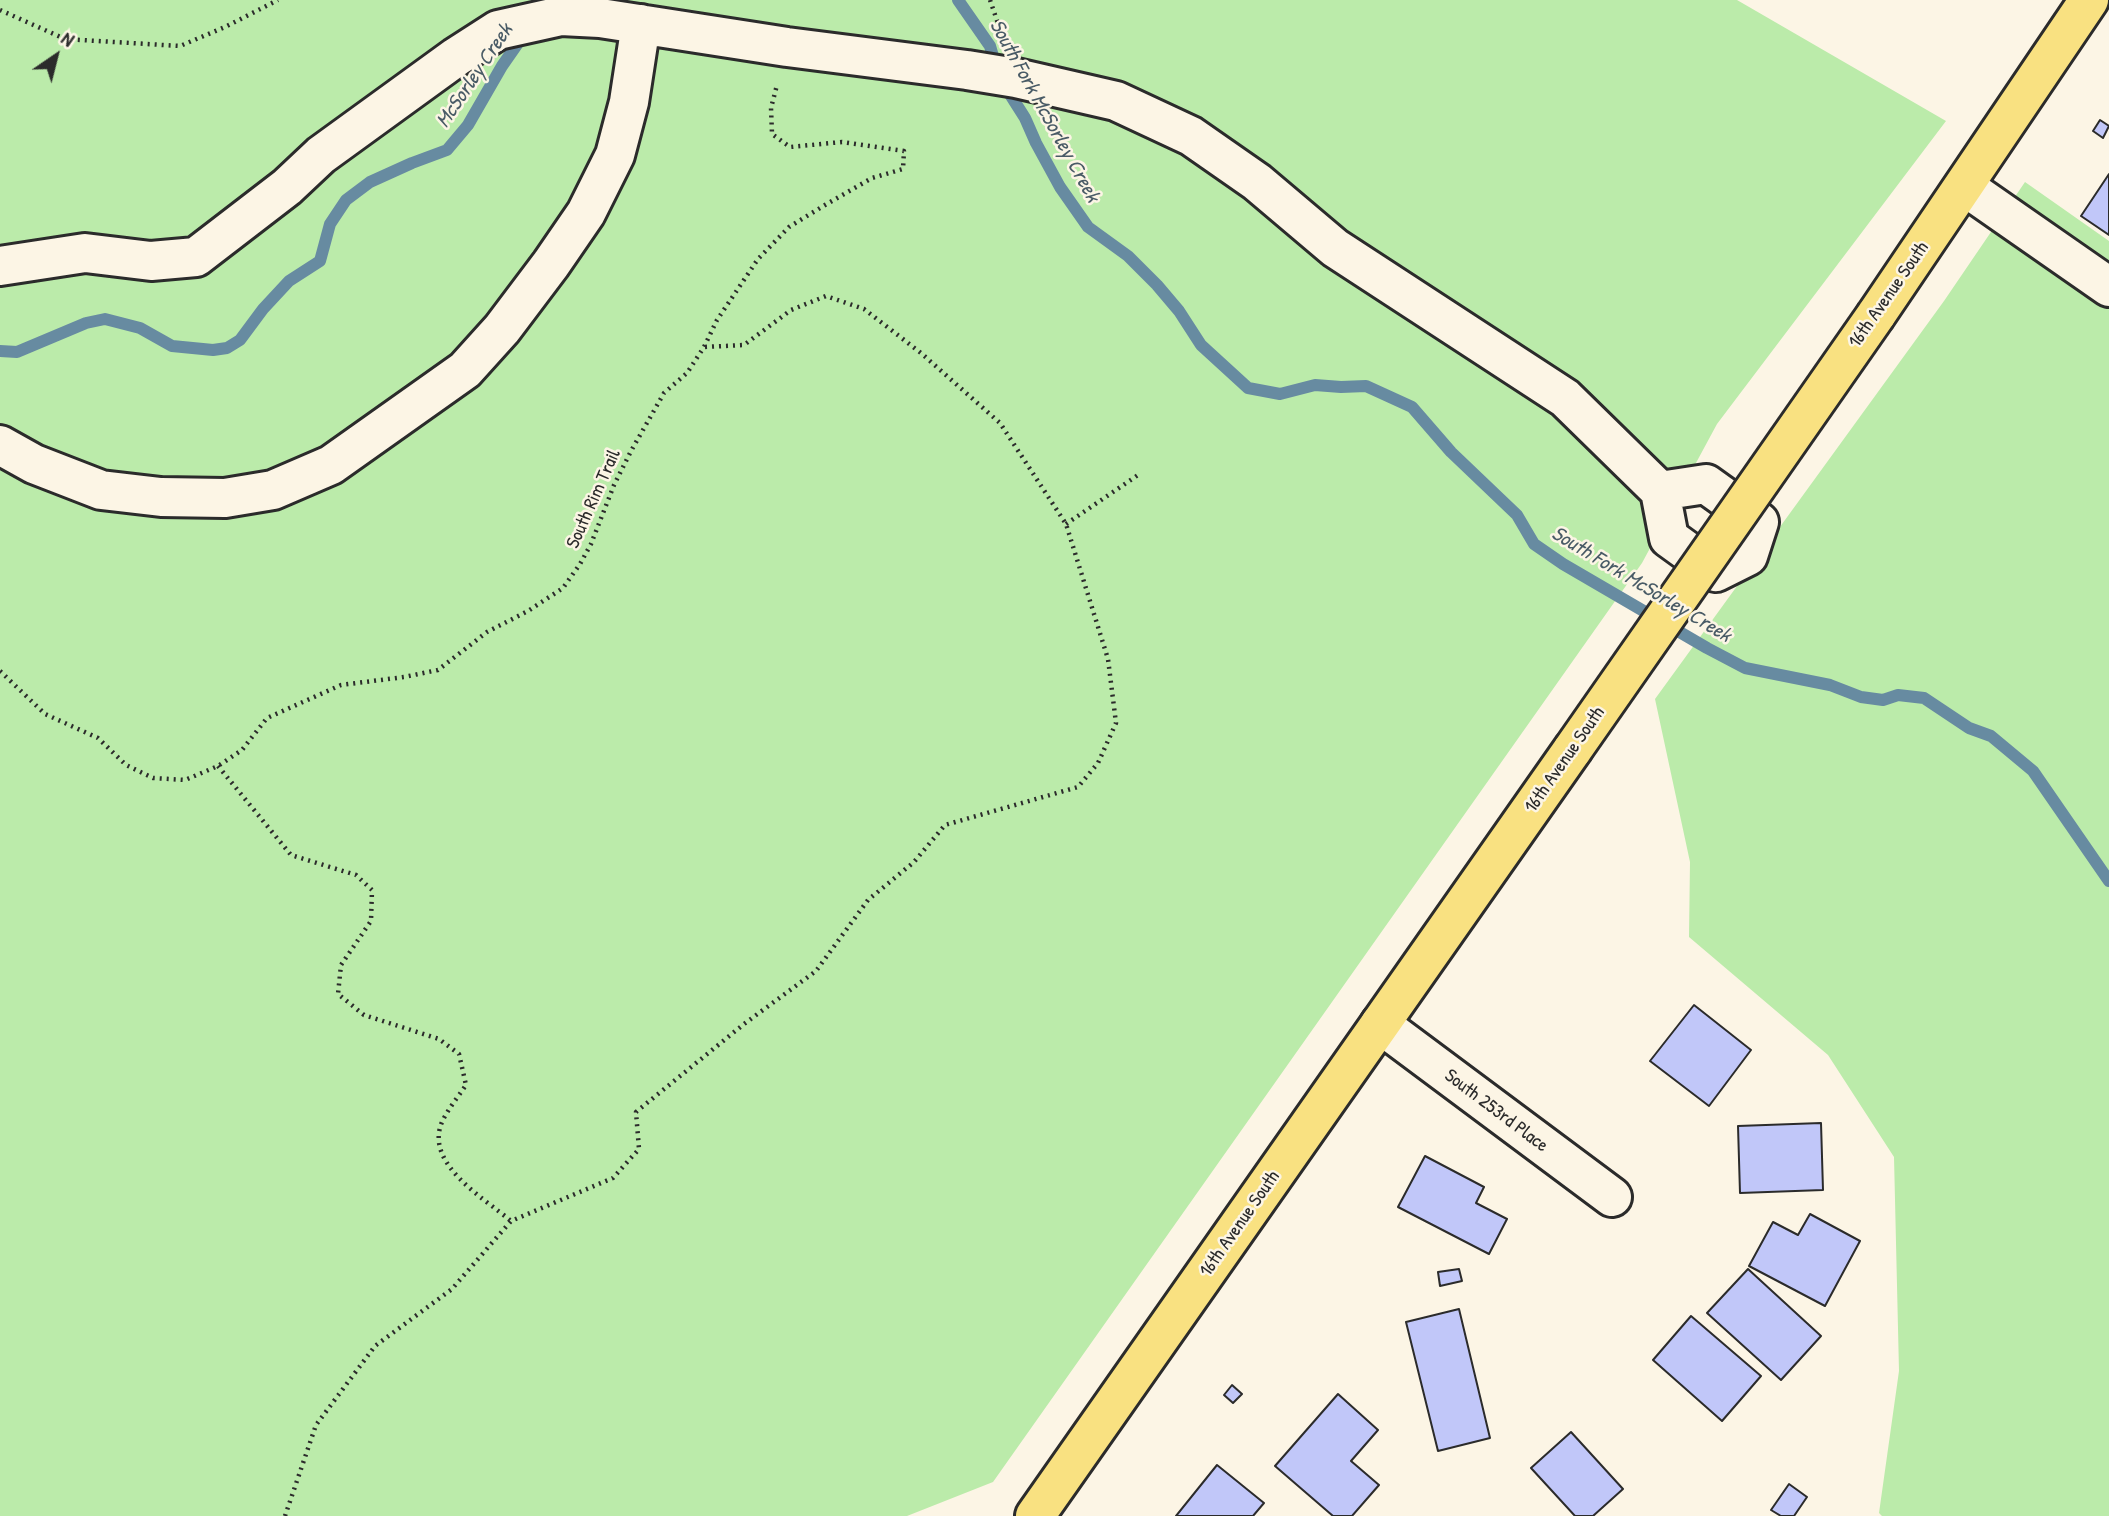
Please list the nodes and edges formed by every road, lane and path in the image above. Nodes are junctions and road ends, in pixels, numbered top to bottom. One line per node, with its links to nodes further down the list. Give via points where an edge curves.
1 (278, 0): 3 (path, via 180,47 65,40)
2 (2089, 0): 6 (main road, 16th Avenue South)
3 (0, 10)
4 (641, 24): 5 (street); 7 (street, via 561,16 498,30 321,155 196,257 151,261 85,253); 10 (street, via 615,155 572,233 502,329 465,370 331,465 273,490 226,498 160,498 101,490 34,464)
5 (787, 47): 9 (path, South Rim Trail, via 771,108 772,134 790,147 842,142 904,151 903,169 872,178 789,227 758,259); 12 (street, via 1016,78 1116,101 1191,136 1257,182 1335,248 1565,398)
6 (1964, 186): 8 (street); 16 (main road, 16th Avenue South, bridge)
7 (0, 266)
8 (2109, 287)
9 (704, 348): 13 (path, via 744,345 791,310 826,296 863,309 1000,423); 15 (path, South Rim Trail, via 687,373 664,393 631,450 580,564 563,588 487,632 438,670 341,685 267,718 242,750)
10 (0, 445)
11 (1138, 475): 13 (path)
12 (1660, 491)
13 (1066, 524): 18 (path, via 1108,659 1116,723 1098,763 1078,787 946,825 914,862 868,900 816,971 636,1112 639,1149 613,1178)
14 (0, 671): 15 (path, South Rim Trail, via 45,714 98,738 126,765 153,778 185,780)
15 (218, 766): 18 (path, via 291,855 356,874 372,890 371,921 341,965 338,994 364,1014 439,1039 459,1054 466,1085 442,1123 439,1145 451,1171)
16 (1380, 1024): 17 (street, South 253rd Place); 20 (main road, 16th Avenue South)
17 (1612, 1197)
18 (511, 1221): 19 (path, via 452,1289 375,1346 316,1424)
19 (285, 1516)
20 (1035, 1516)

